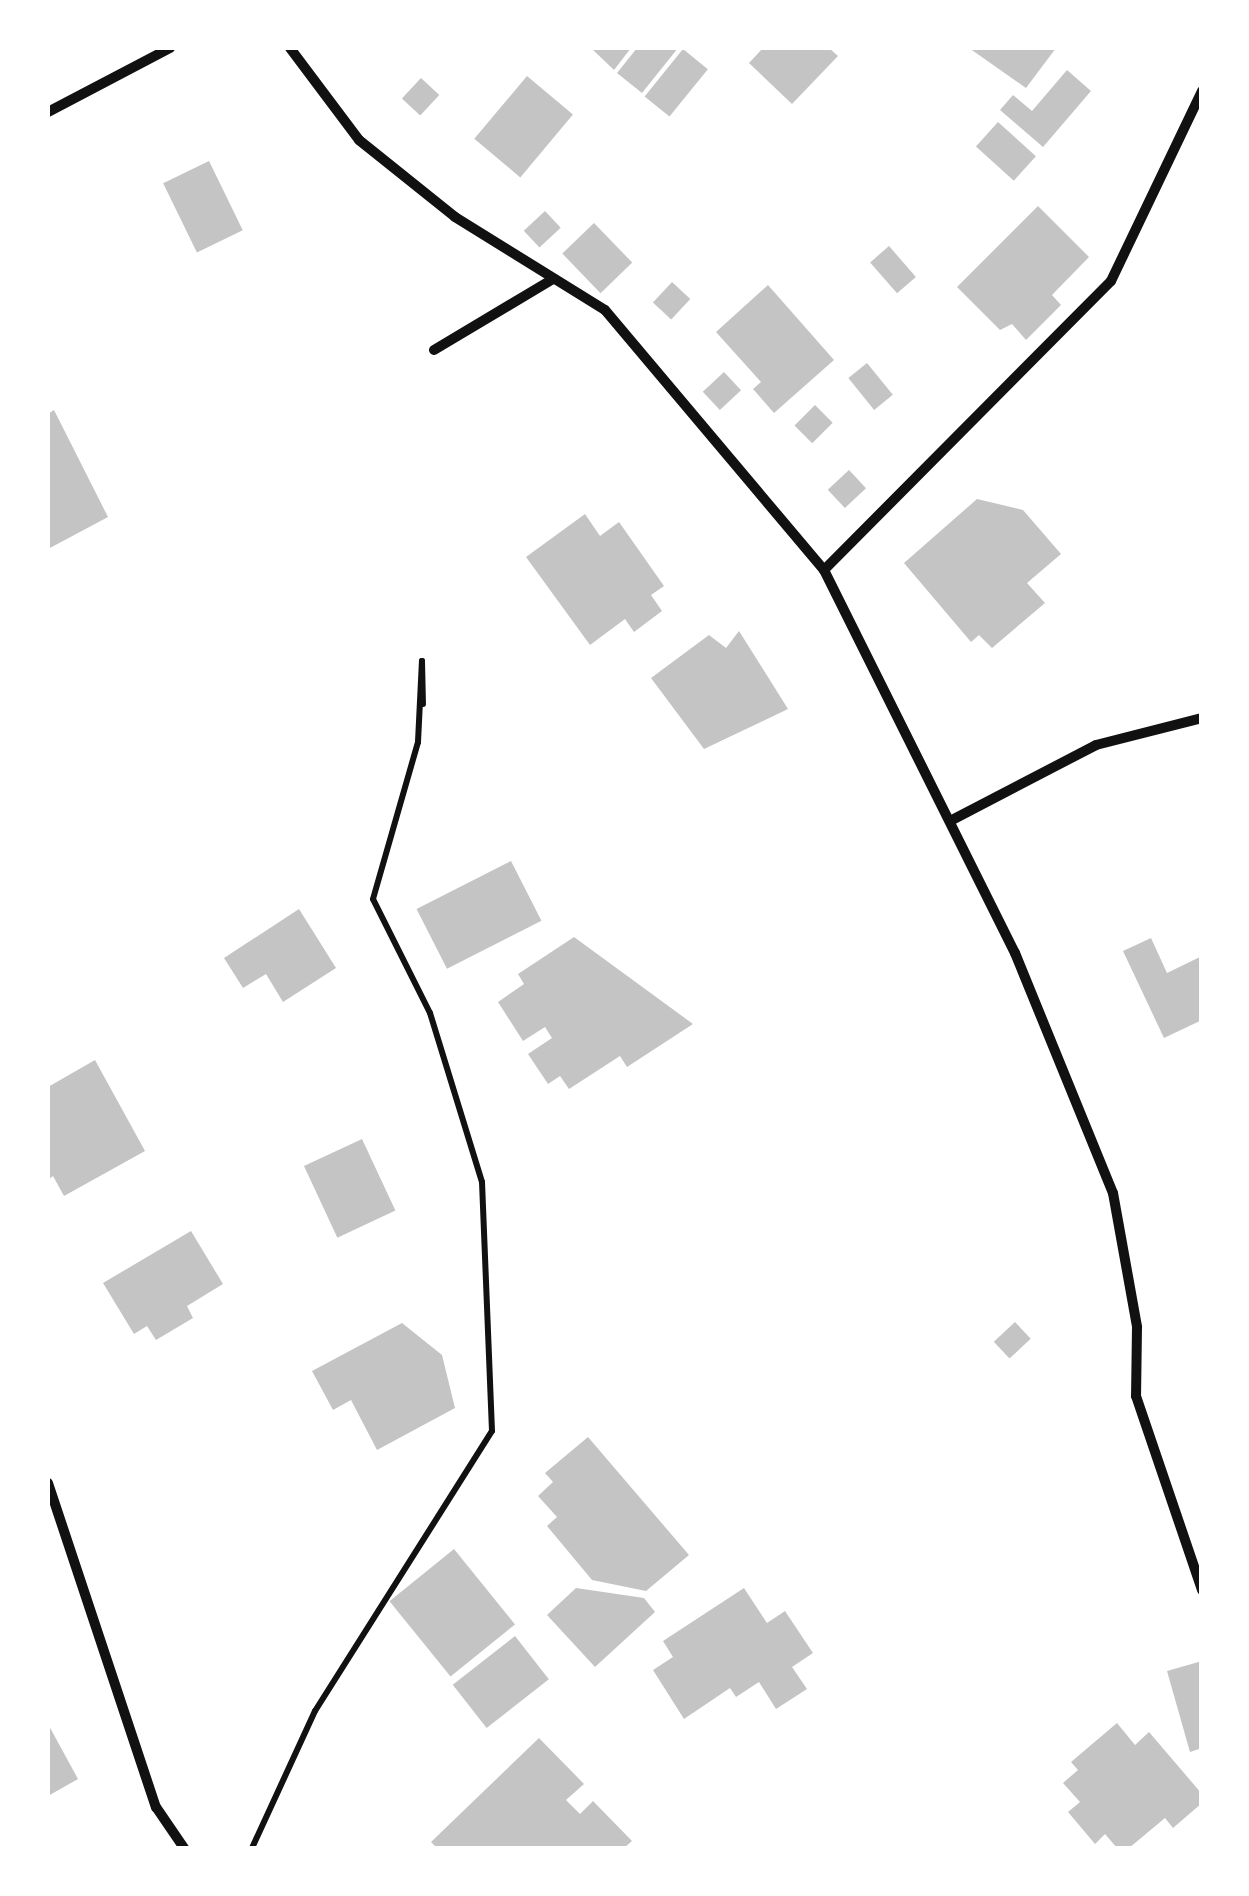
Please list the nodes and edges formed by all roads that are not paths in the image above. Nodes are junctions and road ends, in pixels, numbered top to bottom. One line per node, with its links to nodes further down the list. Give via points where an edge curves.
1 (170, 48): 4 (street)
2 (290, 48): 5 (street, via 359,140 455,218)
3 (1202, 90): 7 (street, via 1111,281)
4 (48, 112)
5 (553, 279): 6 (street); 7 (street, via 605,310 643,350)
6 (434, 350)
7 (824, 570): 9 (street)
8 (1202, 718): 9 (street, via 1096,744)
9 (952, 820): 11 (street, via 1015,953 1113,1193 1137,1327 1136,1396)
10 (48, 1483): 12 (street, via 156,1808)
11 (1202, 1590)
12 (184, 1848)

